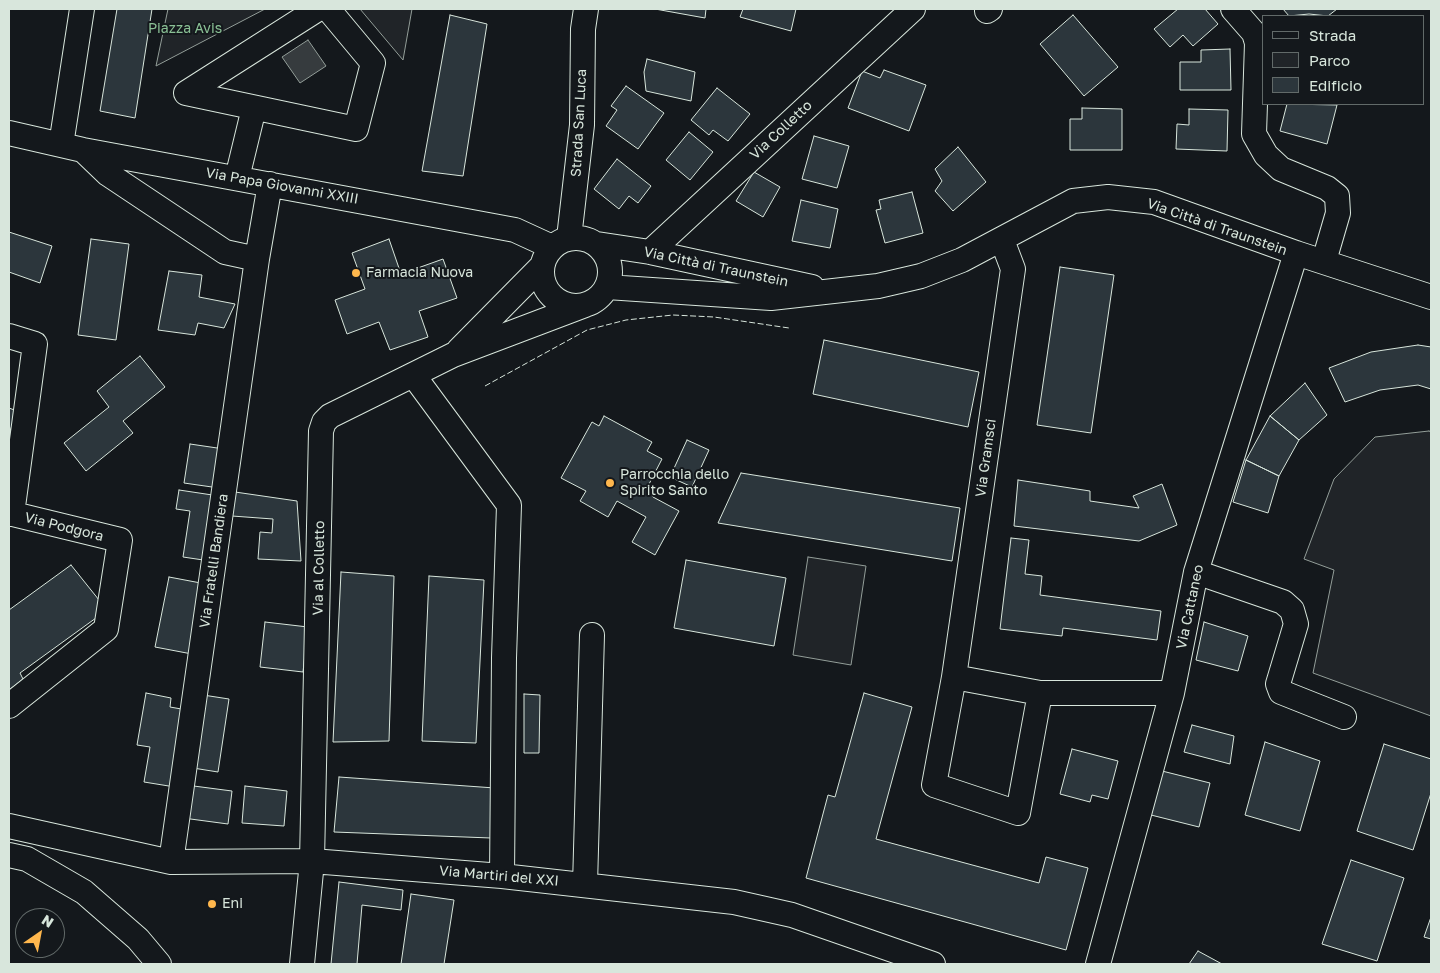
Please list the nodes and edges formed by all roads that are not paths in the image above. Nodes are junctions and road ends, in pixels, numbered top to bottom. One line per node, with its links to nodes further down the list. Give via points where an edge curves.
1 (82, 9): 9 (street)
2 (318, 9): 7 (street, via 186,93)
3 (328, 9): 7 (street, via 373,63 356,129)
4 (586, 9): 14 (street, Strada San Luca, via 582,30 582,125)
5 (913, 9): 15 (street, Via Colletto)
6 (1233, 9): 18 (street, via 1254,33 1257,44 1254,134 1266,155 1281,169 1327,188 1336,196 1338,213)
7 (254, 108): 10 (street)
8 (9, 133): 9 (street, Via Papa Giovanni XXIII)
9 (72, 147): 10 (street, Via Papa Giovanni XXIII); 17 (street, via 225,252)
10 (237, 178): 11 (street, Via Papa Giovanni XXIII)
11 (270, 184): 14 (street, Via Papa Giovanni XXIII, via 515,230); 17 (street, Via Fratelli Bandiera)
12 (1002, 240): 16 (street, Via Città di Traunstein, via 1073,201 1108,197 1154,202); 20 (street, Via Città di Traunstein, via 921,276); 29 (street, Via Gramsci, via 1013,269)
13 (596, 244): 14 (street, via 588,240); 15 (street, Via Città di Traunstein); 19 (street, via 603,251 610,269)
14 (554, 250): 22 (street, via 541,276 549,294 566,305); 24 (street, Via al Colletto)
15 (650, 252): 20 (street, Via Città di Traunstein)
16 (1296, 253): 18 (street, Via Città di Traunstein); 27 (street, Via Cattaneo)
17 (257, 259): 39 (street, Via Fratelli Bandiera)
18 (1324, 261): 21 (street, Via Città di Traunstein)
19 (607, 287): 20 (street, Via Città di Traunstein, via 771,298); 22 (street, via 598,298)
20 (835, 292)
21 (1431, 297)
22 (585, 305): 24 (street, Via al Colletto)
23 (9, 336): 26 (street, via 35,344)
24 (454, 355): 25 (street, Via al Colletto)
25 (414, 376): 38 (street, Via al Colletto, via 330,416 321,431); 40 (street, via 510,505 504,658)
26 (10, 513): 32 (street, Via Podgora, via 120,540 106,629)
27 (1196, 572): 31 (street, Via Cattaneo); 33 (street, via 1283,602 1292,610 1296,624 1278,684 1282,692)
28 (592, 636): 41 (street)
29 (954, 677): 30 (street); 30 (street, Via Gramsci, via 934,784 1018,813)
30 (1040, 693): 31 (street)
31 (1172, 693): 45 (street, Via Cattaneo)
32 (9, 706)
33 (1344, 717)
34 (9, 820): 36 (street, Via Martiri del XXI)
35 (9, 826): 36 (street, Via Martiri del XXI)
36 (56, 836): 39 (street, Via Martiri del XXI)
37 (9, 855): 42 (street, via 27,859 84,892 138,939)
38 (312, 860): 39 (street, Via Martiri del XXI); 40 (street, Via Martiri del XXI); 43 (street, Via al Colletto)
39 (171, 862)
40 (502, 876): 41 (street, Via Martiri del XXI)
41 (585, 885): 44 (street, Via Martiri del XXI, via 754,906 792,915)
42 (159, 964)
43 (302, 964)
44 (933, 964)
45 (1098, 964)

